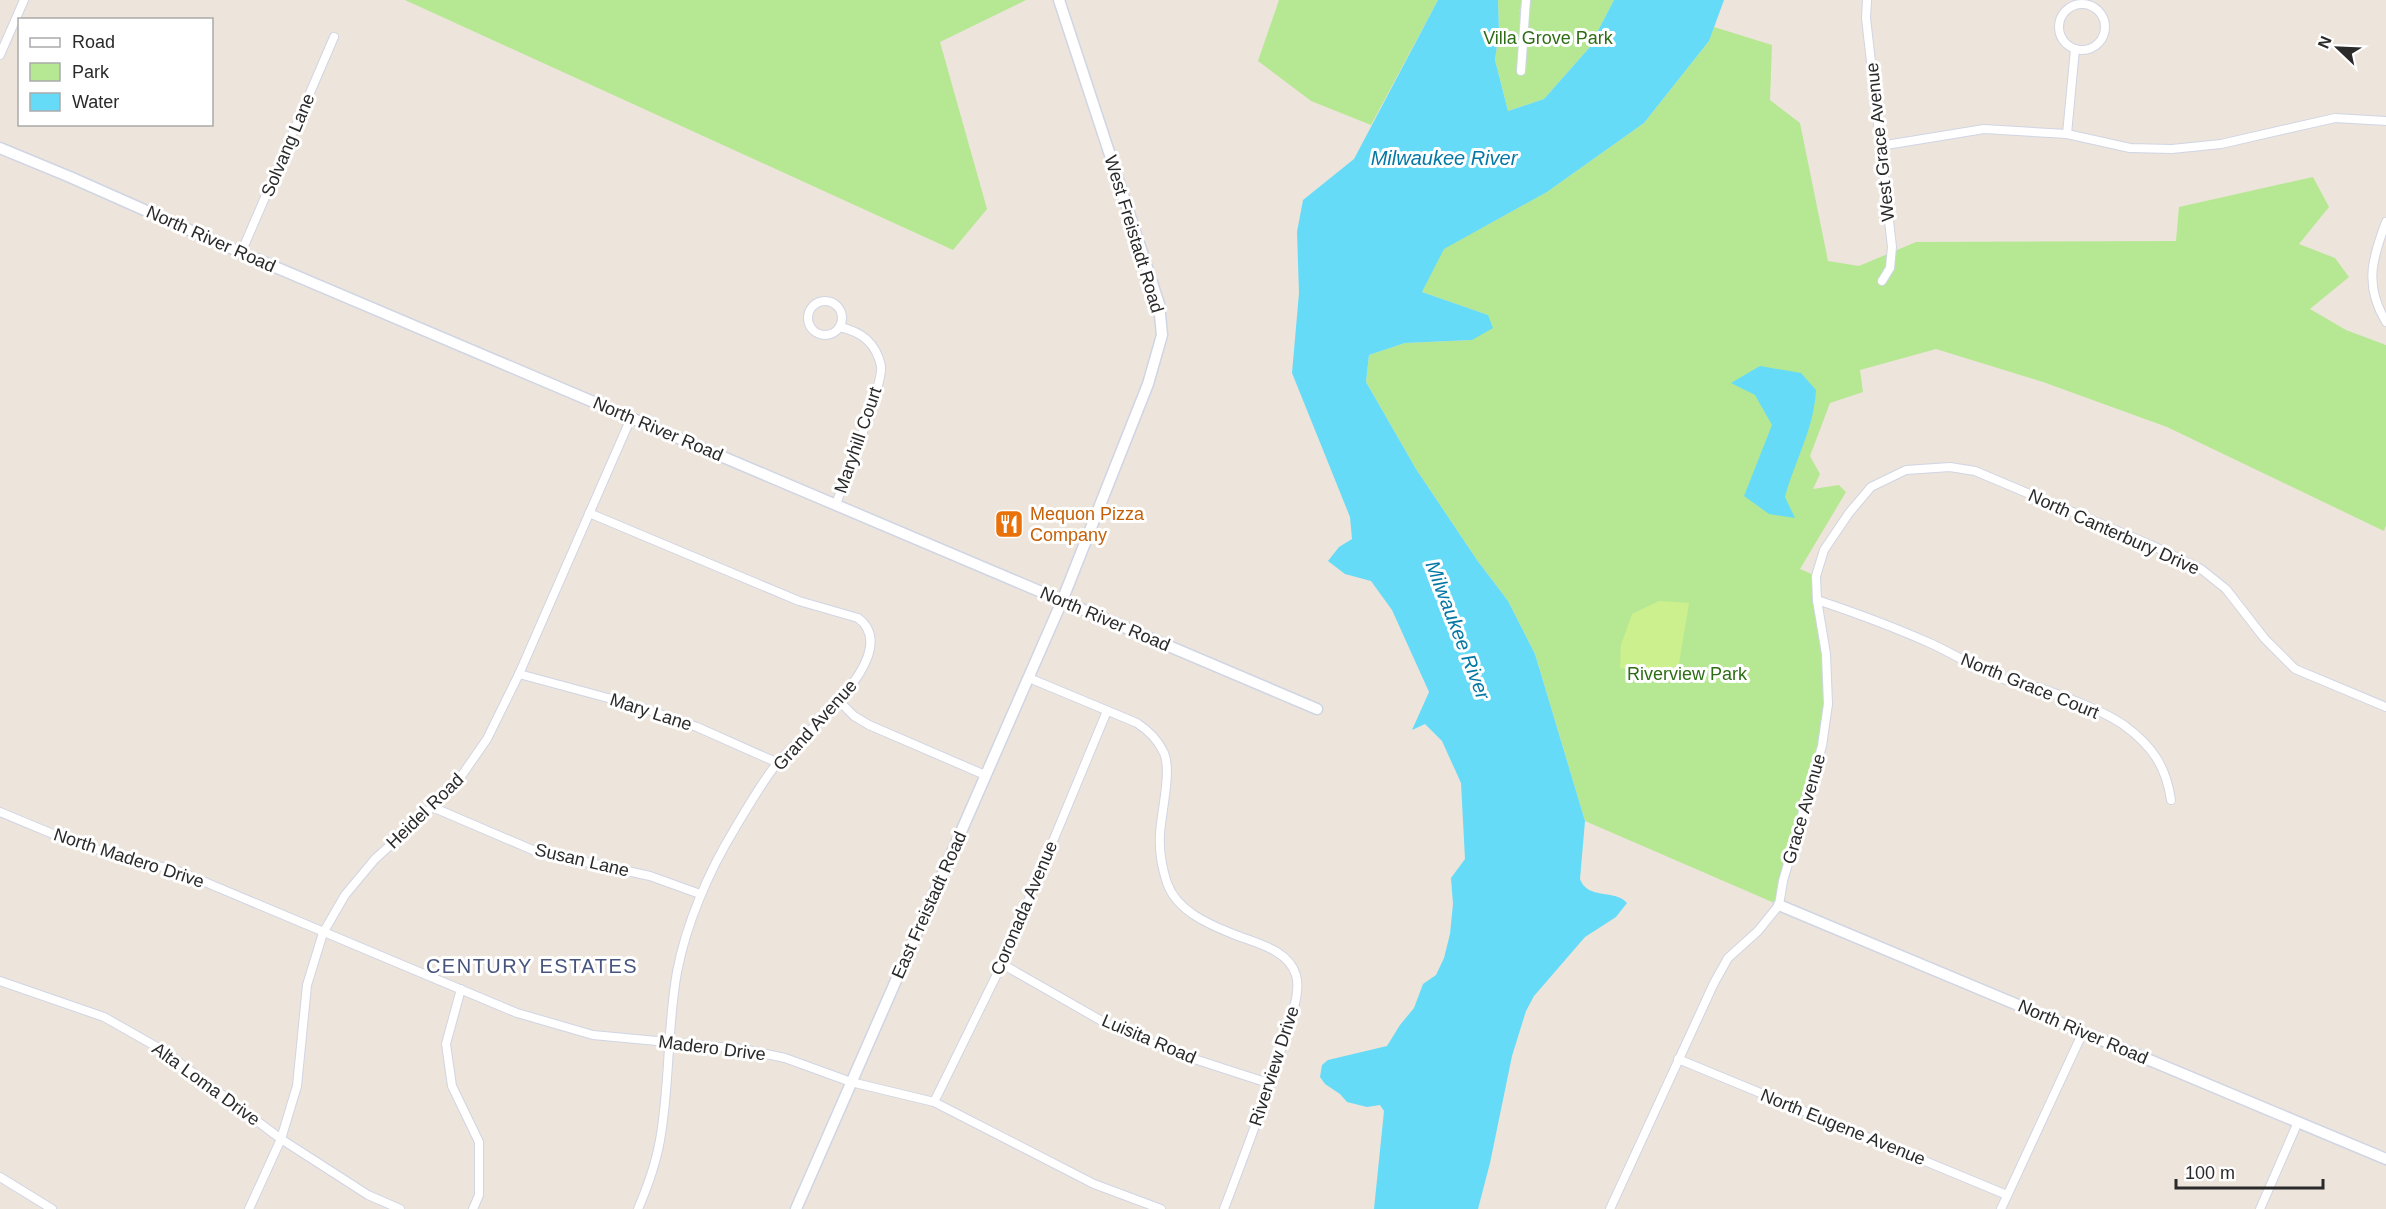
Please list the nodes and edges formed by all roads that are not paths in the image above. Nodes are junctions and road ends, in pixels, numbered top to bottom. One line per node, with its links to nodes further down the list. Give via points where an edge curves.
1 (24, 0): 7 (street)
2 (1059, 0): 23 (street, West Freistadt Road, via 1159,304 1162,335 1148,384)
3 (1526, 0): 8 (street)
4 (1867, 0): 11 (street, West Grace Avenue)
5 (334, 37): 14 (street, Solvang Lane)
6 (2075, 49): 6 (street, via 2090,49 2101,39 2105,24 2092,6 2077,4 2060,19 2060,34); 10 (street)
7 (0, 55)
8 (1521, 71)
9 (2386, 121): 10 (street, via 2335,118 2221,144 2172,149 2130,148)
10 (2067, 134): 11 (street, via 1983,129)
11 (1880, 146): 15 (street, West Grace Avenue, via 1892,247 1890,270)
12 (0, 148): 14 (street, North River Road)
13 (2386, 222): 16 (street, via 2371,278 2375,304)
14 (241, 253): 18 (street, North River Road)
15 (1882, 280)
16 (2386, 322)
17 (840, 327): 17 (street, via 840,310 832,302 820,302 810,309 808,324 814,332 826,336); 20 (street, Maryhill Court, via 858,331 874,347 882,368)
18 (631, 418): 20 (street, North River Road); 21 (street, Heidel Road)
19 (1975, 471): 22 (street, Grace Avenue, via 1950,466 1906,470 1870,487 1824,550 1816,576); 27 (street, North Canterbury Drive, via 2201,569 2226,589 2265,639 2295,669)
20 (836, 504): 23 (street, North River Road)
21 (589, 513): 24 (street, Heidel Road); 26 (street, Grand Avenue, via 799,601 865,622 871,638 870,652 861,672)
22 (1817, 600): 32 (street, North Grace Court, via 1861,614 2006,680 2032,685 2122,724 2147,744 2158,760 2166,773); 36 (street, Grace Avenue, via 1826,654 1828,704 1822,746 1782,881)
23 (1062, 601): 25 (street, East Freistadt Road); 28 (street, North River Road)
24 (519, 674): 30 (street, Mary Lane, via 633,705 697,727); 33 (street, Heidel Road, via 478,754 453,788)
25 (1029, 678): 29 (street, Riverview Drive); 31 (street, East Freistadt Road)
26 (839, 701): 30 (street, Grand Avenue); 31 (street, via 869,725)
27 (2386, 707)
28 (1317, 709)
29 (1107, 711): 38 (street, Coronada Avenue); 45 (street, Riverview Drive, via 1150,732 1165,754 1161,858 1167,885 1176,898 1185,909 1210,925 1274,950 1296,975 1294,1005)
30 (778, 763): 35 (street, Grand Avenue, via 734,830)
31 (985, 775): 44 (street, East Freistadt Road)
32 (2171, 800)
33 (432, 807): 35 (street, Susan Lane, via 535,851 650,876); 37 (street, Heidel Road, via 375,859 345,895)
34 (0, 812): 37 (street, North Madero Drive, via 76,844 181,872)
35 (700, 894): 42 (street, Grand Avenue, via 677,972)
36 (1779, 905): 41 (street, North River Road); 43 (street, Grace Avenue, via 1728,958)
37 (323, 933): 40 (street, Madero Drive); 48 (street, Heidel Road, via 307,985 297,1086)
38 (1002, 964): 45 (street, Luisita Road, via 1121,1032); 46 (street, Coronada Avenue)
39 (0, 981): 48 (street, Alta Loma Drive, via 104,1017 154,1045)
40 (461, 989): 42 (street, Madero Drive, via 517,1013 594,1035); 56 (street, via 446,1044 452,1086 479,1142 479,1195)
41 (2082, 1032): 47 (street, North River Road); 51 (street)
42 (670, 1043): 44 (street, Madero Drive, via 742,1049 785,1058); 57 (street, Grand Avenue, via 660,1141)
43 (1678, 1059): 51 (street, North Eugene Avenue); 52 (street, Grace Avenue)
44 (851, 1082): 46 (street, Madero Drive); 58 (street, East Freistadt Road)
45 (1271, 1084): 60 (street, Riverview Drive)
46 (934, 1102): 59 (street, Madero Drive, via 1094,1184)
47 (2298, 1122): 49 (street, North River Road); 63 (street)
48 (281, 1138): 54 (street, Heidel Road); 55 (street, Alta Loma Drive, via 368,1195)
49 (2386, 1159)
50 (0, 1177): 53 (street)
51 (2007, 1195): 62 (street)
52 (1611, 1207): 61 (street)
53 (52, 1209)
54 (249, 1209)
55 (400, 1209)
56 (473, 1209)
57 (638, 1209)
58 (796, 1209)
59 (1161, 1209)
60 (1224, 1209)
61 (1621, 1209)
62 (2001, 1209)
63 (2260, 1209)

